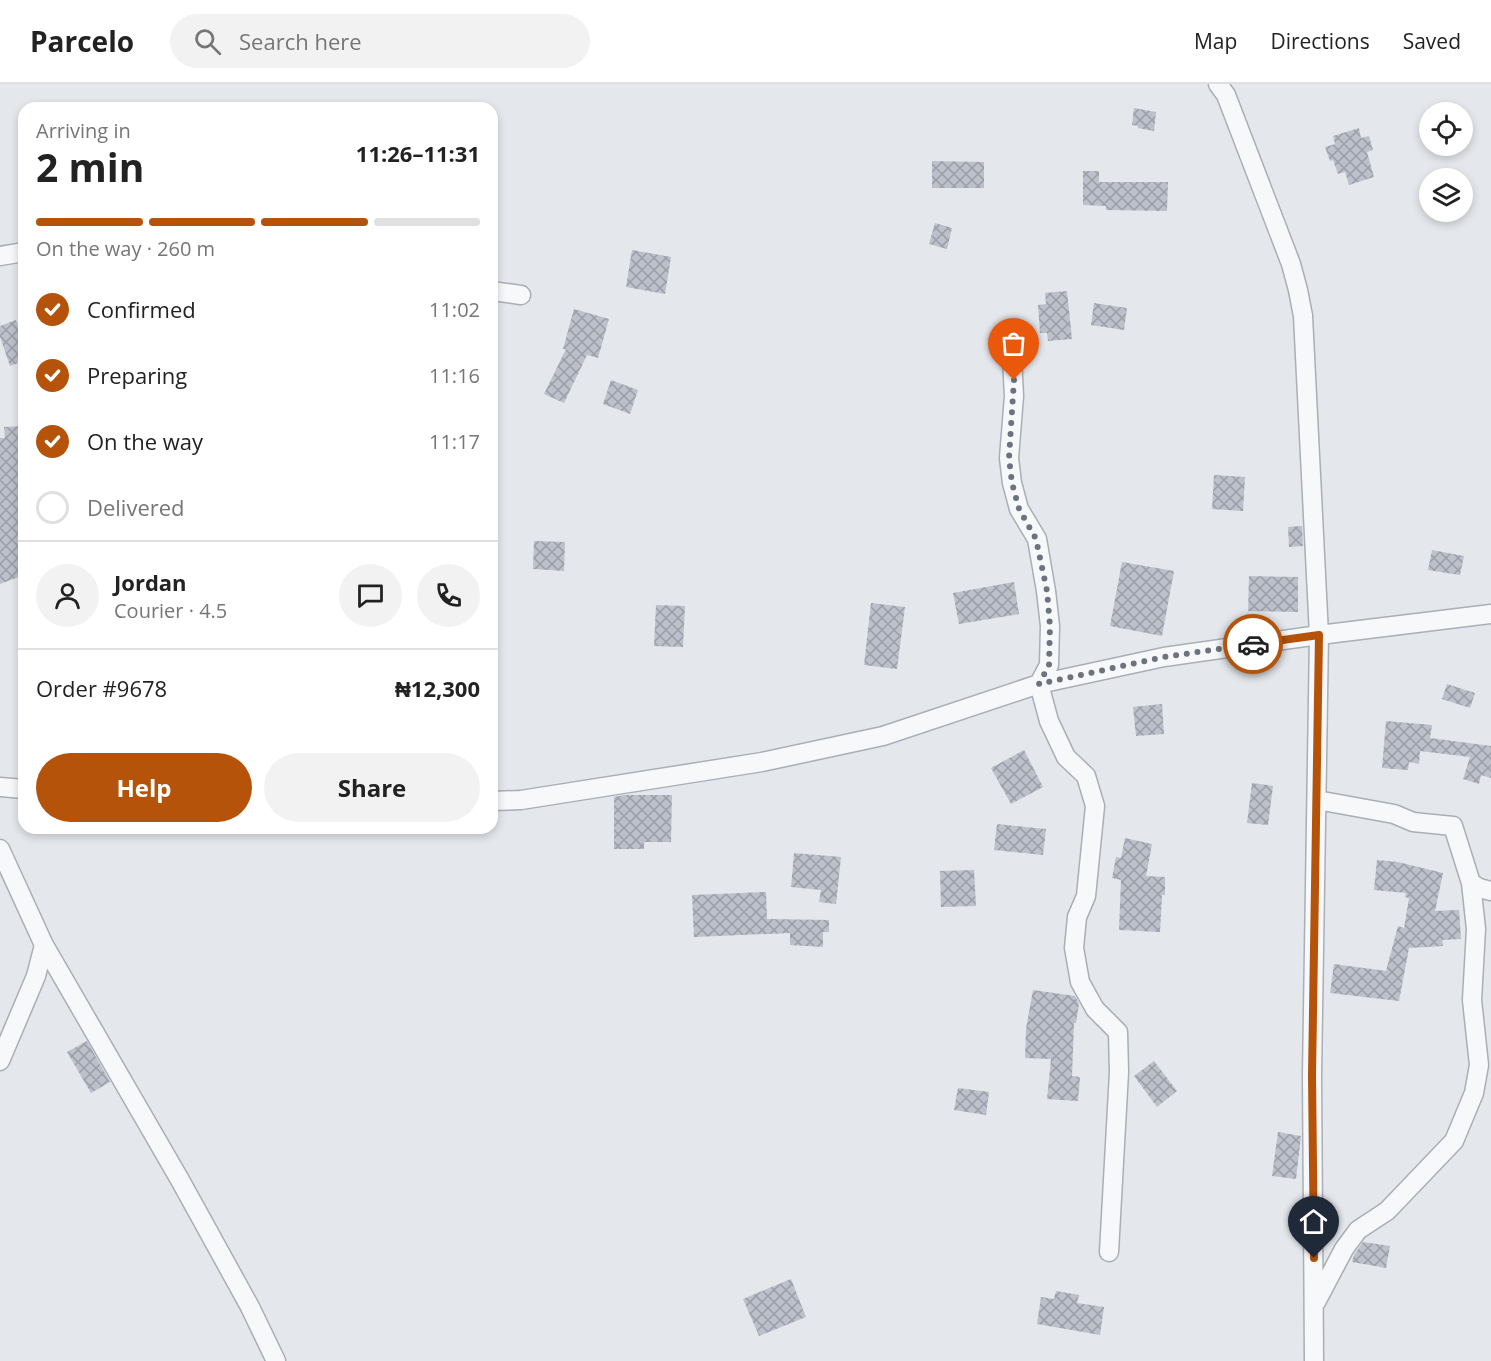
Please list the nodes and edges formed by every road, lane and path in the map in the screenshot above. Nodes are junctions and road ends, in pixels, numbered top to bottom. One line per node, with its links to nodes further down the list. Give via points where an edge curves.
1 (1218, 84): 8 (street, via 1226,95 1298,290)
2 (18, 253): 3 (street)
3 (0, 256)
4 (498, 292): 5 (street)
5 (521, 295)
6 (1011, 339): 9 (street, via 1012,483 1019,509 1036,539 1050,626 1049,665)
7 (1491, 614): 8 (street)
8 (1319, 635): 9 (street, via 1164,657); 12 (street)
9 (1039, 684): 13 (street, via 883,736 762,762); 20 (street, via 1049,721 1066,757 1086,776 1095,806 1086,896 1077,917 1074,948 1080,982 1095,1009 1118,1032)
10 (0, 787): 11 (street)
11 (18, 788)
12 (1317, 800): 15 (street, via 1394,814 1413,822 1453,826); 21 (street, via 1312,1075)
13 (498, 801)
14 (0, 849): 17 (street)
15 (1471, 883): 16 (street); 19 (street, via 1476,929 1472,1000)
16 (1491, 891)
17 (44, 945): 18 (street, via 36,976); 22 (street, via 180,1180)
18 (0, 1061)
19 (1483, 1093): 21 (street, via 1454,1141 1387,1211 1358,1230)
20 (1109, 1252)
21 (1315, 1304): 23 (street)
22 (276, 1361)
23 (1314, 1361)

